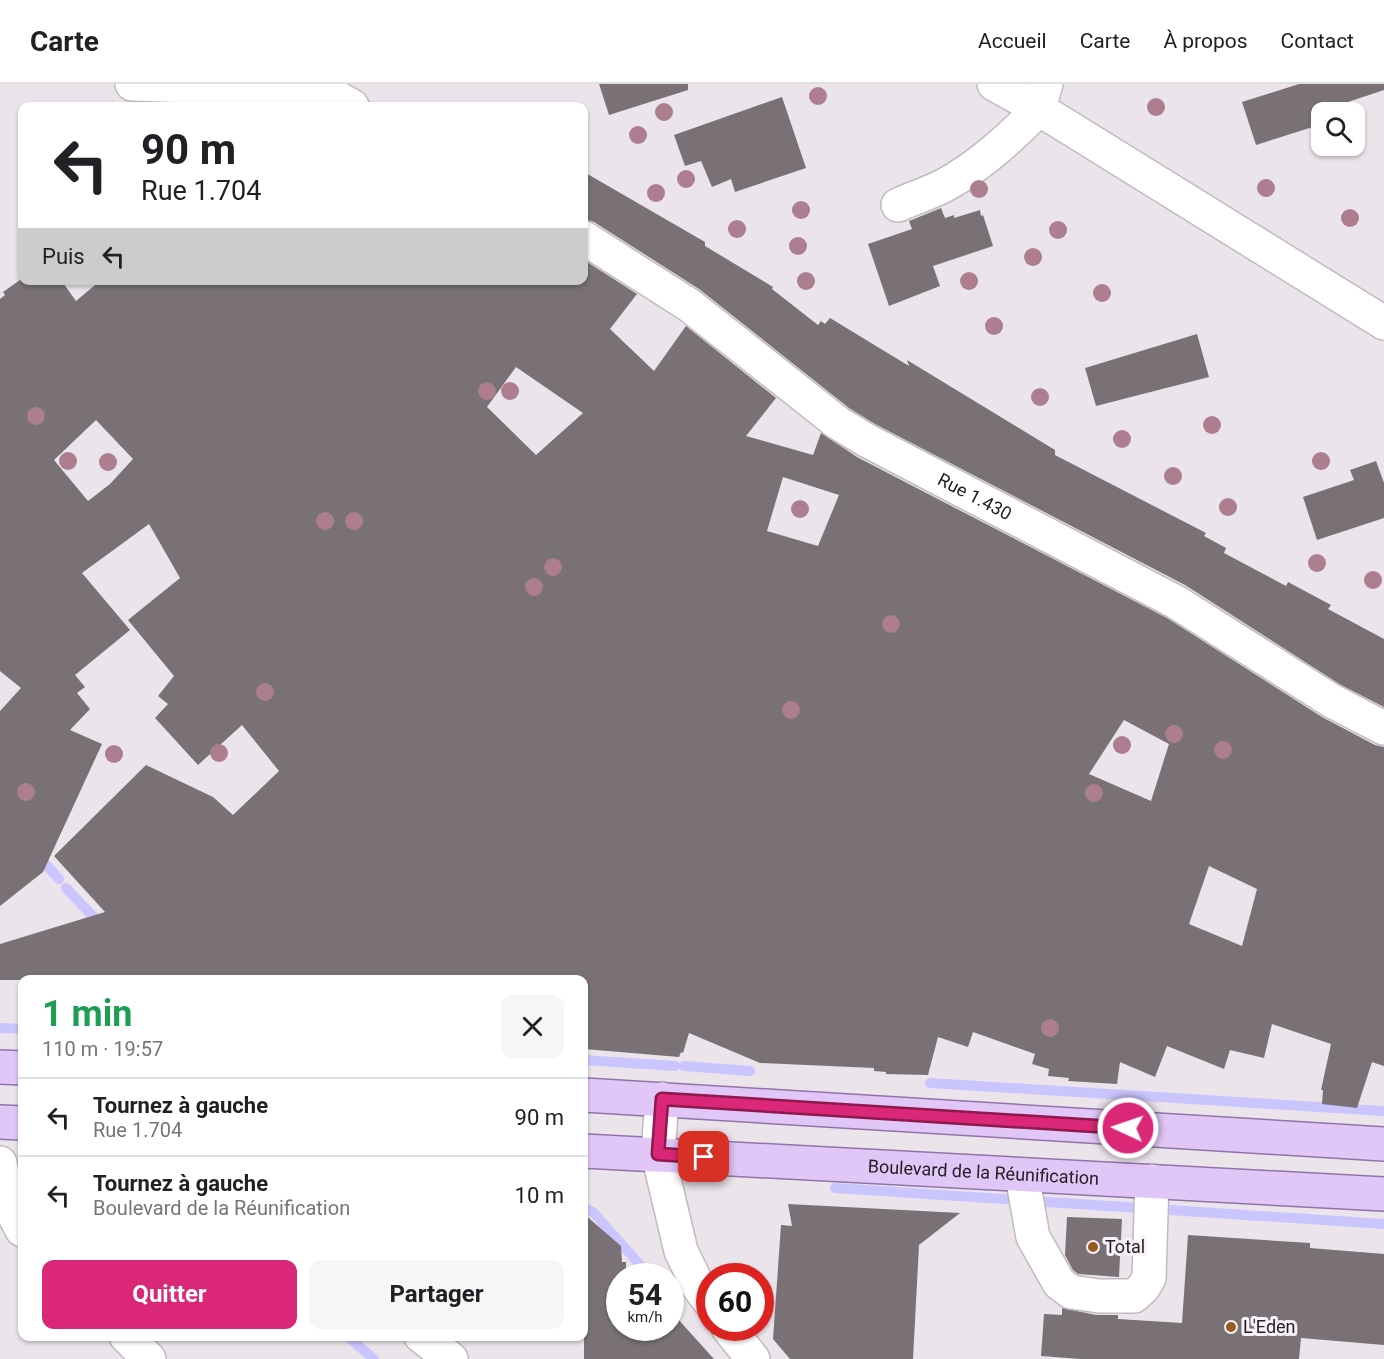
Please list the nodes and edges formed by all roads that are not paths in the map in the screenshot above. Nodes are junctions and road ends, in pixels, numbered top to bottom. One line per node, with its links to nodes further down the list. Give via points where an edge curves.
1 (132, 84): 4 (street, via 309,90)
2 (994, 84): 3 (street)
3 (1042, 96): 5 (street, via 1009,138 978,162 945,185); 7 (street)
4 (345, 102)
5 (898, 205)
6 (588, 241): 8 (street, Rue 1.430, via 689,305 838,423 1176,602 1332,701)
7 (1384, 323)
8 (1384, 728)
9 (0, 1067): 10 (main road)
10 (18, 1068)
11 (588, 1095): 12 (main road)
12 (662, 1099): 15 (main road); 17 (street)
13 (0, 1122): 14 (main road)
14 (18, 1123)
15 (1384, 1144)
16 (588, 1151): 17 (main road, Boulevard de la Réunification)
17 (658, 1154): 19 (main road, Boulevard de la Réunification); 23 (street, via 681,1251)
18 (0, 1163): 22 (street, via 7,1201)
19 (1022, 1174): 20 (main road, Boulevard de la Réunification); 20 (street, via 1034,1238 1059,1283 1071,1292 1099,1296 1134,1296 1149,1278)
20 (1152, 1181): 21 (main road, Boulevard de la Réunification)
21 (1384, 1194)
22 (18, 1222)
23 (696, 1282)
24 (131, 1341): 27 (street)
25 (428, 1341): 28 (street)
26 (738, 1341): 29 (street)
27 (149, 1359)
28 (451, 1359)
29 (753, 1359)

